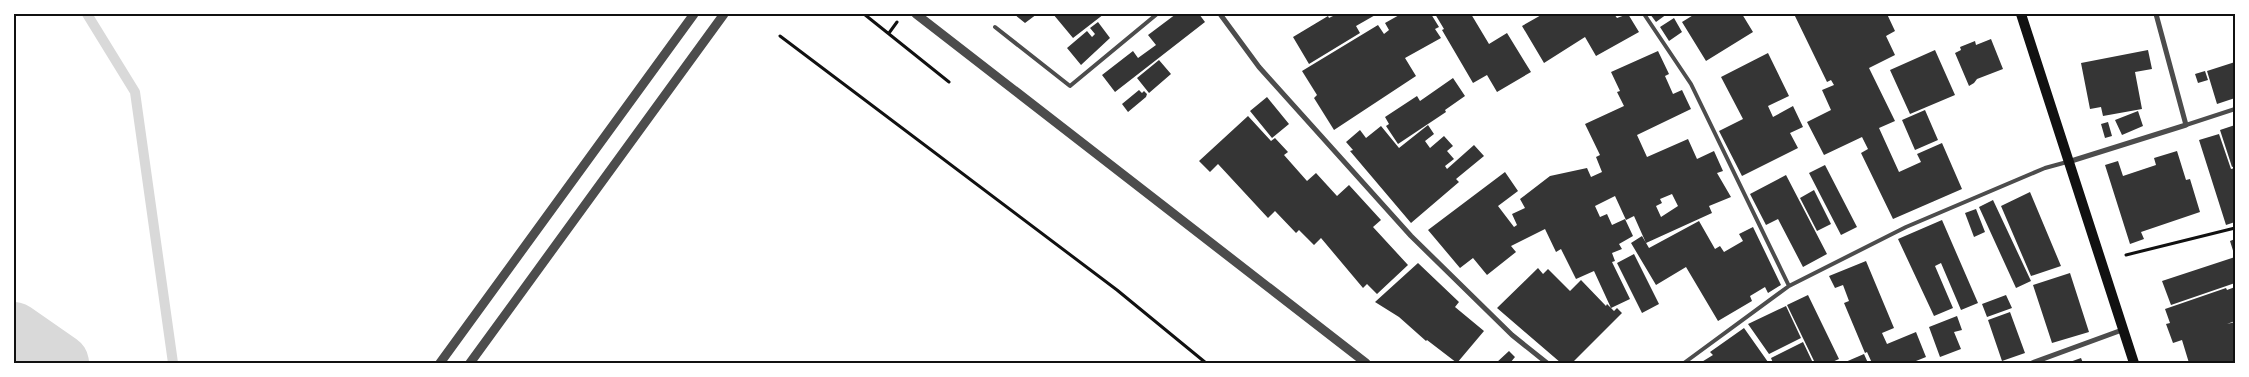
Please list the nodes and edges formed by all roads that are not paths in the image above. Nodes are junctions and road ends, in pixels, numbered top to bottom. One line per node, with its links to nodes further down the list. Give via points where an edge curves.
1 (694, 14): 15 (street)
2 (724, 14): 16 (street)
3 (916, 14): 17 (street)
4 (1157, 14): 9 (lane, via 1070,86)
5 (1220, 14): 18 (street, via 1259,67 1411,236 1512,335)
6 (1644, 14): 13 (lane, via 1691,84)
7 (2021, 14): 12 (main road)
8 (2156, 14): 11 (street)
9 (995, 27)
10 (2235, 109): 11 (lane)
11 (2186, 125): 12 (street)
12 (2068, 162): 13 (lane, via 2045,168 1906,227); 14 (main road)
13 (1789, 286): 19 (lane)
14 (2122, 330): 20 (street); 21 (main road)
15 (440, 363)
16 (470, 363)
17 (1366, 363)
18 (1547, 363)
19 (1684, 363)
20 (2032, 363)
21 (2134, 363)

